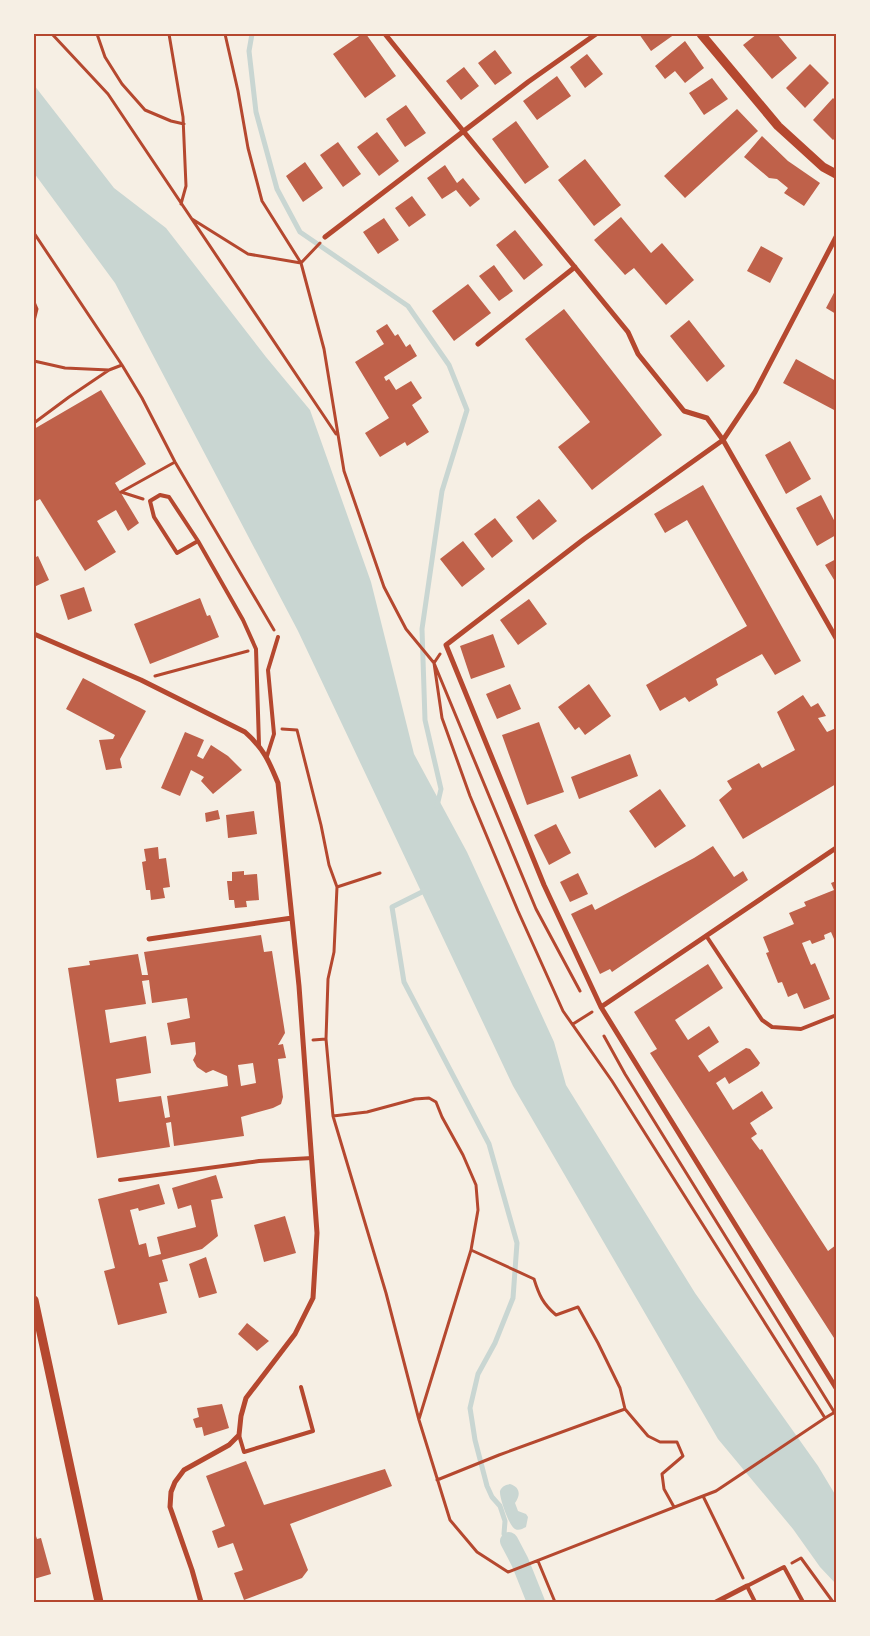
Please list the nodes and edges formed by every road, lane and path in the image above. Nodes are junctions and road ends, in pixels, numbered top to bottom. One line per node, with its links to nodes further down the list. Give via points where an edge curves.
1 (52, 34): 11 (path, via 108,94)
2 (97, 34): 8 (path, via 105,57 122,84 145,110)
3 (169, 34): 8 (path)
4 (225, 34): 17 (path, via 262,201)
5 (385, 34): 9 (street)
6 (596, 34): 9 (street)
7 (701, 34): 10 (street, via 778,126 823,167)
8 (184, 124): 11 (path, via 186,186)
9 (464, 132): 14 (street); 18 (street)
10 (836, 174)
11 (181, 204): 12 (path)
12 (190, 218): 17 (path, via 248,254); 26 (path)
13 (34, 233): 23 (path)
14 (325, 237)
15 (836, 237): 27 (street, via 755,392)
16 (314, 250): 17 (path)
17 (301, 263): 26 (path, via 324,349)
18 (575, 267): 21 (street); 27 (street, via 628,332 638,354 684,411 707,418)
19 (34, 302): 20 (path, via 37,310)
20 (34, 321)
21 (478, 344)
22 (34, 361): 24 (path, via 64,368)
23 (122, 365): 24 (path); 28 (path)
24 (109, 370): 25 (path)
25 (34, 423)
26 (338, 437): 50 (path, via 344,471 384,587 406,629 434,663 442,718 470,796 518,911)
27 (723, 440): 33 (street); 47 (street, via 446,645 544,885)
28 (175, 462): 29 (path, via 121,492); 32 (path)
29 (150, 501): 30 (lane, via 160,495 169,497); 30 (lane, via 154,517 177,553)
30 (198, 541): 34 (lane)
31 (34, 634): 35 (street)
32 (278, 637): 36 (lane, via 268,670)
33 (836, 638)
34 (256, 649): 35 (path); 37 (lane)
35 (141, 680): 37 (street, via 246,732)
36 (274, 729): 38 (lane); 41 (path, via 297,730)
37 (259, 745): 38 (street)
38 (267, 756): 42 (street, via 278,783)
39 (836, 848): 43 (street)
40 (380, 874): 41 (path)
41 (337, 887): 51 (path, via 326,1039)
42 (292, 918): 44 (street); 52 (street)
43 (707, 937): 47 (street); 49 (lane, via 762,1020 772,1028 801,1029)
44 (149, 939)
45 (836, 974): 46 (path)
46 (836, 987)
47 (601, 1007): 57 (street)
48 (592, 1013): 50 (path)
49 (834, 1016)
50 (573, 1024): 60 (path)
51 (333, 1116): 54 (path, via 367,1112 415,1099 429,1098 436,1102 476,1186 478,1210); 61 (path, via 386,1293)
52 (312, 1158): 53 (lane, via 259,1161); 62 (street, via 317,1233 313,1298 295,1334 246,1398)
53 (120, 1180)
54 (471, 1250): 58 (path, via 534,1279 538,1295 556,1315 578,1307 620,1388); 61 (path)
55 (34, 1300): 69 (street)
56 (302, 1387): 62 (lane, via 313,1431 244,1452)
57 (836, 1388)
58 (624, 1409): 63 (path); 65 (path, via 648,1436 660,1442 677,1442 683,1456 662,1474 664,1489)
59 (836, 1413): 60 (path)
60 (825, 1418): 64 (path)
61 (419, 1420): 63 (path)
62 (239, 1435): 70 (street, via 229,1445 184,1470 171,1492 170,1507)
63 (437, 1480): 67 (path, via 450,1520 477,1552 508,1572)
64 (703, 1496): 65 (path); 68 (path)
65 (674, 1507): 67 (path)
66 (801, 1558): 75 (path)
67 (538, 1560): 71 (path)
68 (747, 1586): 72 (street); 73 (lane); 74 (lane, via 784,1567)
69 (99, 1602)
70 (201, 1602)
71 (555, 1602)
72 (716, 1602)
73 (755, 1602)
74 (803, 1602)
75 (833, 1602)

